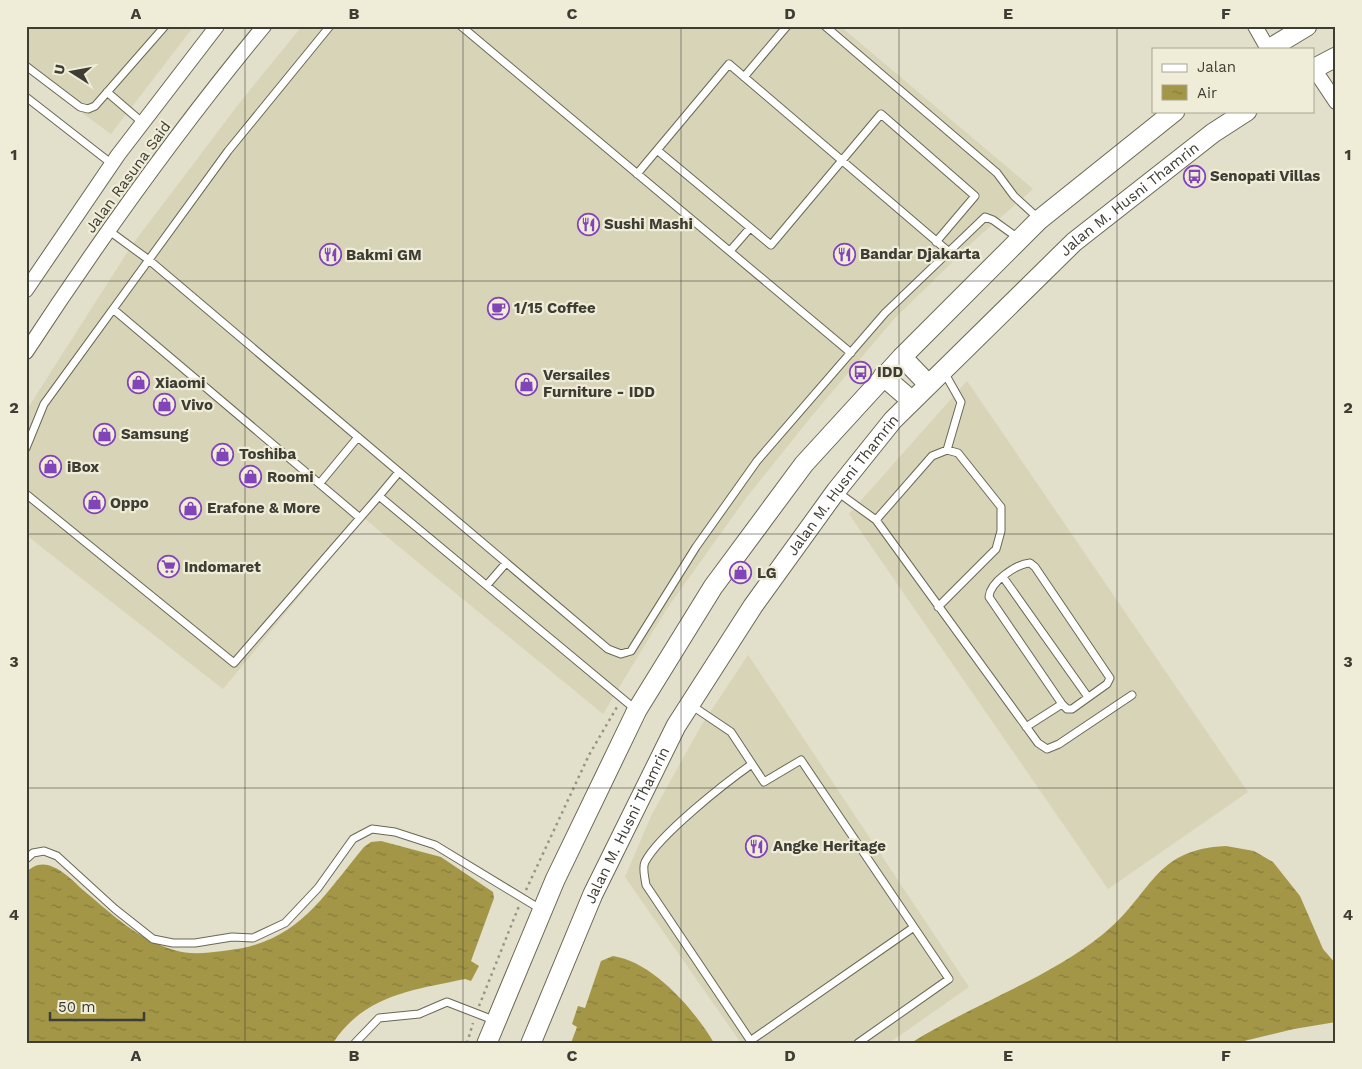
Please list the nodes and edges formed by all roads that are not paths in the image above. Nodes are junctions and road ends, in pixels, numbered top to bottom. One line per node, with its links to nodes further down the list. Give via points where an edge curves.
1 (165, 26): 17 (lane)
2 (217, 26): 22 (street, Jalan Rasuna Said)
3 (264, 26): 29 (street, Jalan Rasuna Said, via 203,101)
4 (330, 26): 34 (lane, via 228,152)
5 (462, 26): 26 (lane)
6 (787, 26): 16 (lane)
7 (825, 26): 27 (lane, via 997,173 1014,196)
8 (1255, 26): 10 (street)
9 (1303, 27): 11 (main road)
10 (1267, 48)
11 (1270, 48)
12 (1336, 57): 14 (main road)
13 (26, 66): 17 (lane, via 80,107 88,109 95,106)
14 (1314, 68)
15 (1314, 70): 19 (street)
16 (744, 77): 23 (lane, via 729,64); 24 (lane)
17 (107, 92): 22 (lane)
18 (26, 97): 25 (lane)
19 (1336, 102)
20 (1174, 112): 27 (main road)
21 (1245, 112): 40 (main road, Jalan M. Husni Thamrin, via 1213,133 1074,242)
22 (143, 123): 25 (street, Jalan Rasuna Said)
23 (656, 150): 26 (lane); 28 (lane)
24 (842, 160): 28 (lane, via 771,245); 31 (lane); 31 (lane, via 881,114 975,196)
25 (112, 164): 35 (street, Jalan Rasuna Said)
26 (637, 174): 32 (lane)
27 (1040, 220): 30 (main road)
28 (750, 228): 32 (lane)
29 (108, 230): 34 (lane); 37 (street, Jalan Rasuna Said)
30 (1020, 239): 33 (lane, via 985,217); 39 (main road)
31 (936, 242): 33 (lane)
32 (730, 251): 38 (lane)
33 (949, 252): 38 (lane, via 885,313)
34 (149, 260): 36 (lane); 44 (lane)
35 (26, 290)
36 (113, 309): 45 (lane, via 44,404); 48 (lane)
37 (26, 352)
38 (851, 353): 54 (lane, via 757,461 696,547 631,651 621,654 608,649)
39 (902, 357): 41 (main road); 42 (main road)
40 (942, 370): 42 (main road, Jalan M. Husni Thamrin); 46 (lane, via 961,402)
41 (883, 376): 43 (main road); 60 (main road, via 792,480)
42 (928, 384): 43 (main road, Jalan M. Husni Thamrin)
43 (912, 401): 49 (main road, Jalan M. Husni Thamrin)
44 (358, 437): 47 (lane); 48 (lane)
45 (27, 447)
46 (947, 450): 53 (lane, via 932,456); 57 (lane, via 958,453 1001,507 1001,531 996,549)
47 (399, 472): 51 (lane); 54 (lane)
48 (320, 483): 52 (lane)
49 (836, 491): 53 (lane); 61 (main road, Jalan M. Husni Thamrin, via 753,606)
50 (26, 494): 52 (lane, via 234,664)
51 (379, 496): 52 (lane); 56 (lane)
52 (360, 518)
53 (876, 520): 57 (lane)
54 (506, 562): 56 (lane)
55 (1003, 577): 59 (lane); 59 (lane, via 1023,564 1035,567 1108,673 1107,684); 62 (lane, via 992,586 990,597)
56 (487, 586): 60 (lane)
57 (938, 607): 63 (lane)
58 (1132, 694): 63 (lane, via 1047,749)
59 (1088, 697): 62 (lane, via 1072,709)
60 (630, 704): 66 (main road)
61 (690, 704): 64 (lane, via 730,732); 72 (main road, Jalan M. Husni Thamrin, via 593,894)
62 (1062, 704): 63 (lane)
63 (1026, 727)
64 (752, 764): 67 (lane, via 764,782 801,760); 69 (lane, via 729,780 656,846 644,864 646,885)
65 (26, 859): 66 (lane, via 33,853 44,851 57,856 153,939 173,942 253,938 285,923 318,888 353,839 372,829 395,832 435,845)
66 (542, 911): 68 (main road)
67 (914, 927): 69 (lane); 73 (lane, via 949,978)
68 (496, 1021): 70 (lane, via 447,1002 419,1014 379,1018); 71 (main road)
69 (751, 1042)
70 (355, 1043)
71 (487, 1043)
72 (531, 1043)
73 (858, 1043)

